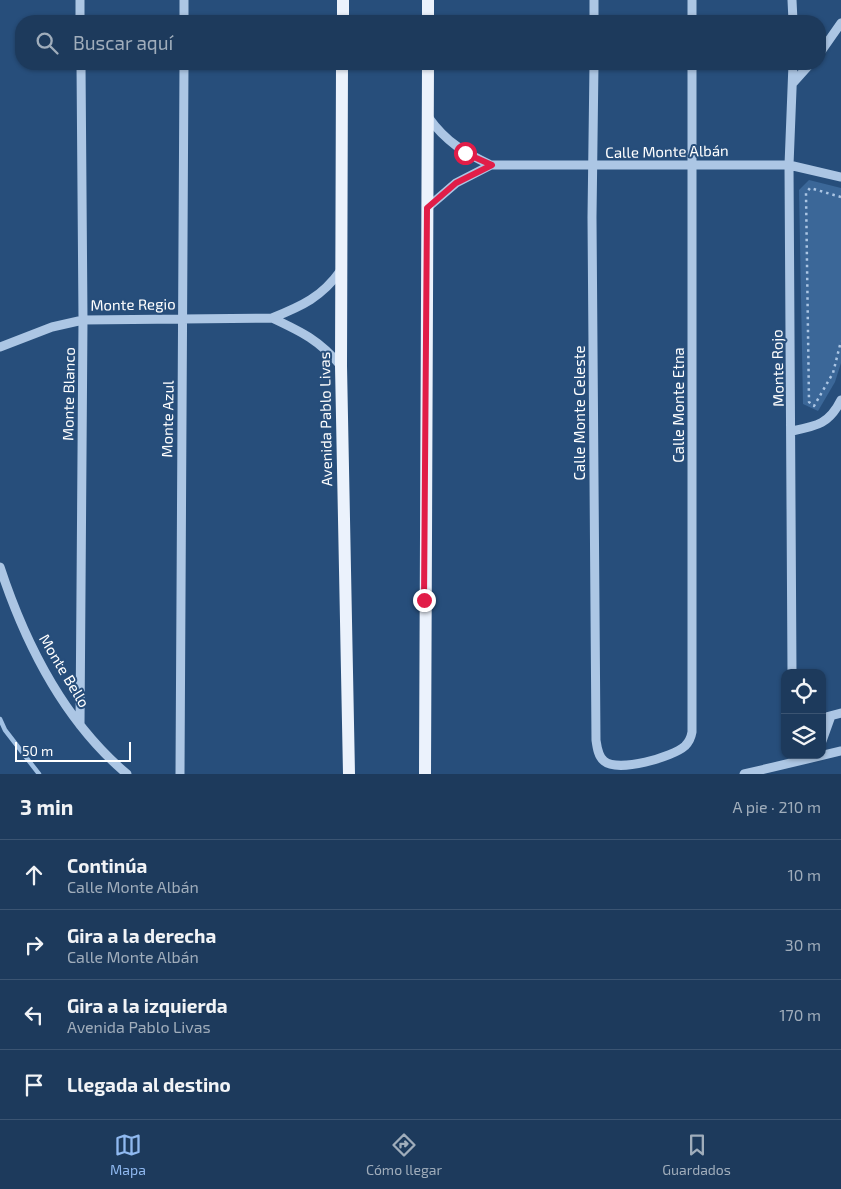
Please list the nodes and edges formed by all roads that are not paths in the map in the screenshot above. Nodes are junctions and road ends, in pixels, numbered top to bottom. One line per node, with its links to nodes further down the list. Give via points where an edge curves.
1 (80, 0): 8 (street)
2 (184, 0): 9 (street)
3 (343, 0): 10 (main road)
4 (428, 0): 11 (main road)
5 (594, 0): 12 (street)
6 (692, 0): 13 (street)
7 (792, 0): 14 (street)
8 (80, 15)
9 (184, 15)
10 (343, 15)
11 (428, 15)
12 (594, 15)
13 (692, 15)
14 (793, 15)
15 (841, 23): 16 (street)
16 (826, 44)
17 (81, 70): 36 (street, Monte Blanco)
18 (184, 70): 34 (street, Monte Azul)
19 (342, 70): 33 (main road, Avenida Pablo Livas)
20 (428, 70): 26 (main road)
21 (594, 70): 30 (street, Calle Monte Celeste)
22 (692, 70): 27 (street, Calle Monte Etna)
23 (793, 70): 25 (street, Monte Rojo)
24 (805, 70): 25 (street)
25 (793, 83): 29 (street, Monte Rojo)
26 (429, 118): 28 (street, Calle Monte Albán, via 448,141); 32 (main road)
27 (693, 164): 29 (street, Calle Monte Albán); 30 (street, Calle Monte Albán); 49 (street, Calle Monte Etna, via 693,723 687,744 668,756 630,765)
28 (492, 165): 30 (street, Calle Monte Albán); 32 (street, Calle Monte Albán, via 456,183)
29 (789, 165): 31 (street, Calle Monte Albán); 40 (street, Monte Rojo)
30 (593, 166): 49 (street, Calle Monte Celeste, via 596,740)
31 (841, 177)
32 (427, 208): 51 (main road)
33 (341, 270): 35 (street, Monte Regio, via 322,293); 38 (main road, Avenida Pablo Livas)
34 (183, 318): 35 (street, Monte Regio); 36 (street, Monte Regio); 53 (street, Monte Azul)
35 (272, 318): 38 (street, Monte Regio, via 318,342)
36 (83, 320): 37 (street, Monte Regio, via 52,327); 45 (street, Monte Blanco)
37 (0, 347)
38 (341, 366): 50 (main road, Avenida Pablo Livas)
39 (841, 400): 40 (street, via 830,418 818,426)
40 (792, 432): 42 (street, Monte Rojo)
41 (0, 567): 45 (street, Monte Bello, via 26,635)
42 (792, 669)
43 (841, 713): 44 (street)
44 (827, 717)
45 (80, 724): 52 (street, Monte Bello)
46 (841, 751): 47 (street)
47 (826, 754)
48 (805, 759): 54 (street)
49 (604, 761)
50 (350, 770)
51 (425, 771)
52 (127, 774)
53 (180, 774)
54 (744, 774)

